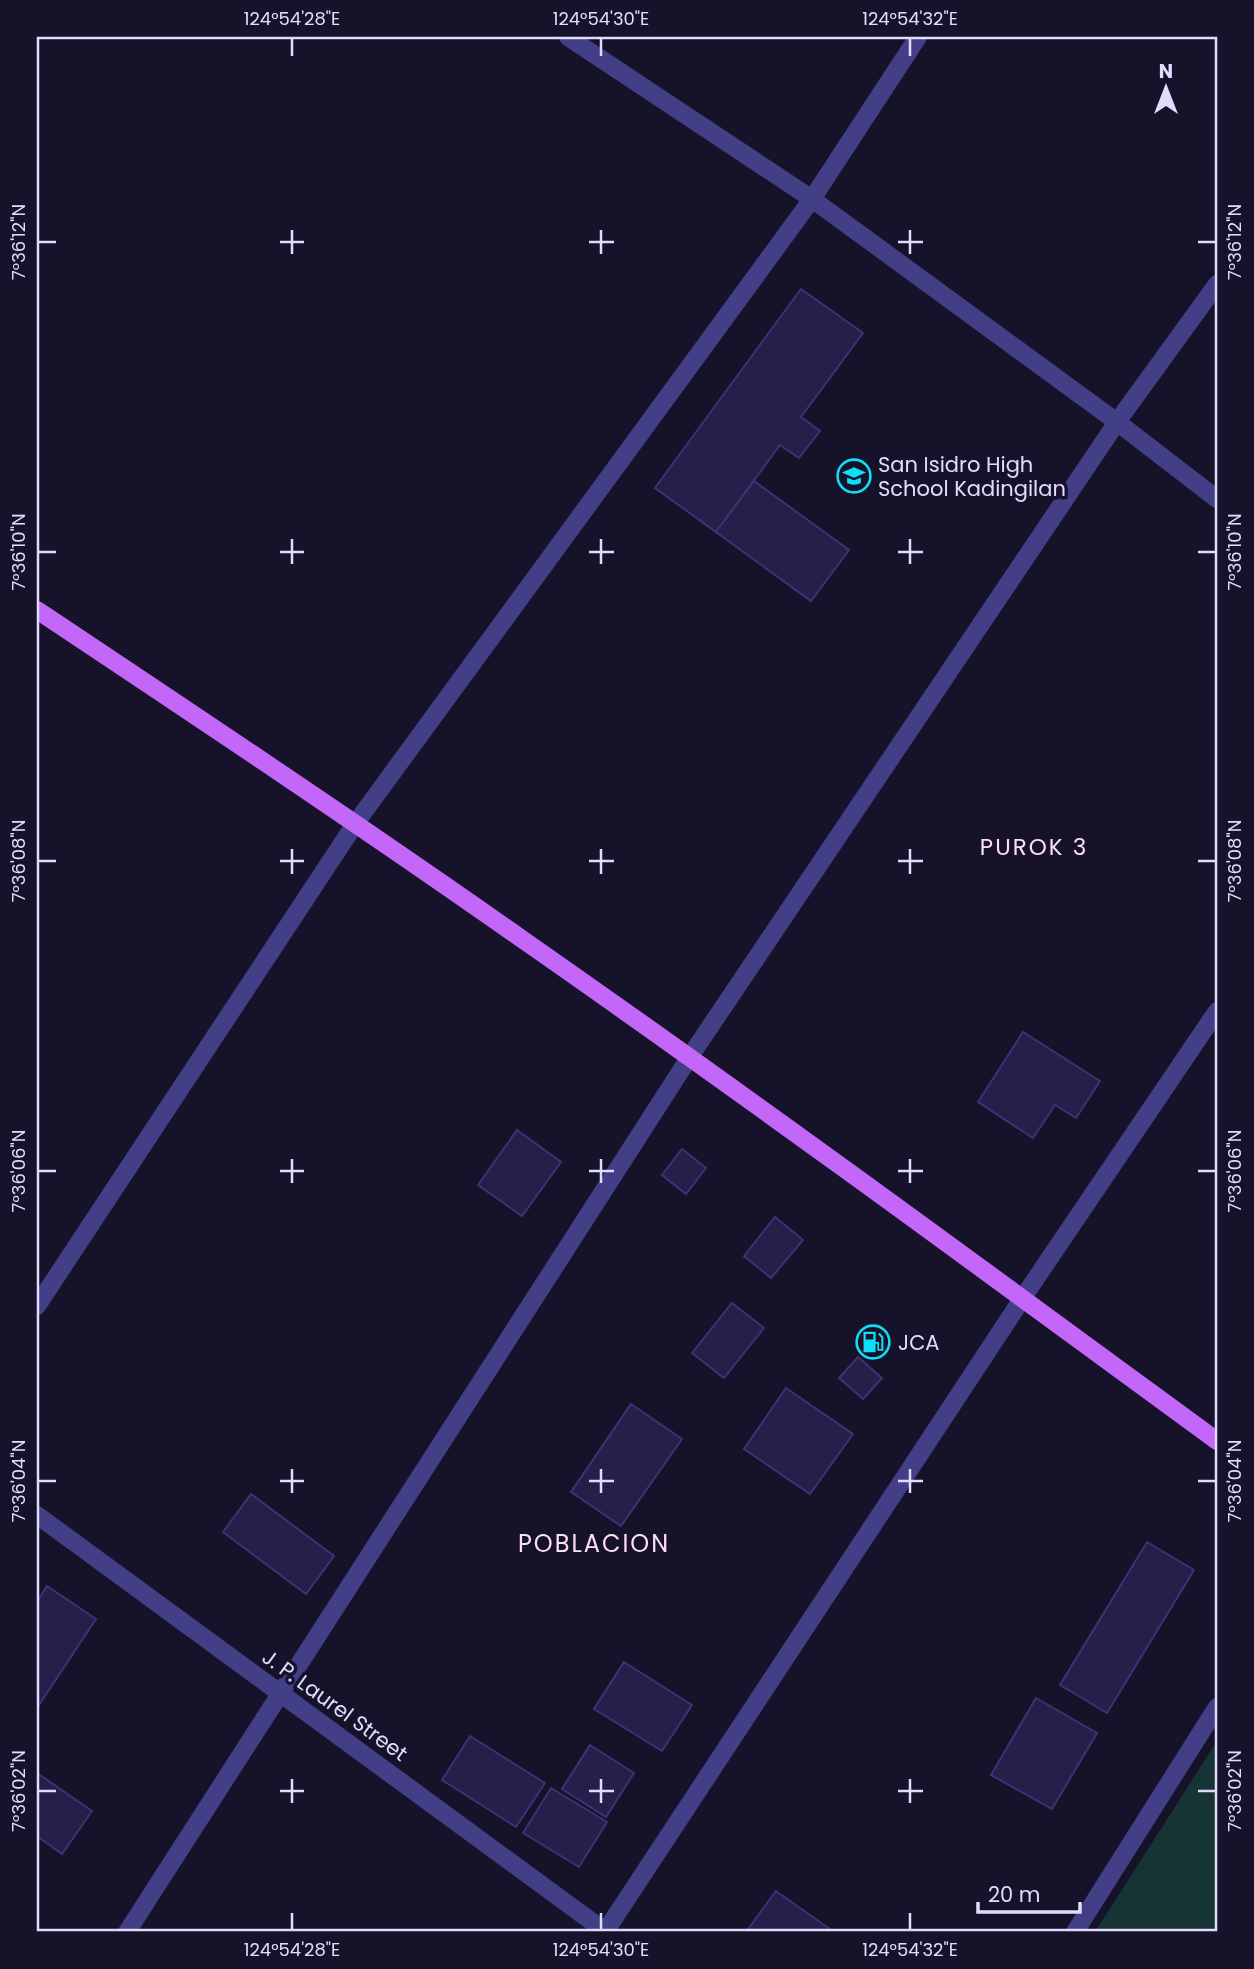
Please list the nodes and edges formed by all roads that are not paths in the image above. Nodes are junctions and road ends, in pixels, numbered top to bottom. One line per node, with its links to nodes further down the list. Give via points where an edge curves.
1 (568, 37): 3 (street)
2 (918, 37): 3 (street)
3 (812, 199): 5 (street); 8 (street)
4 (1217, 284): 5 (street)
5 (1117, 422): 6 (street); 10 (street)
6 (1217, 499)
7 (39, 617): 8 (main road)
8 (355, 824): 10 (main road); 12 (street)
9 (1217, 1011): 11 (street)
10 (689, 1058): 11 (main road); 15 (street)
11 (1022, 1299): 13 (main road); 18 (street)
12 (37, 1306)
13 (1217, 1441)
14 (37, 1515): 15 (street, J. P. Laurel Street)
15 (280, 1693): 17 (street); 18 (street, J. P. Laurel Street)
16 (1217, 1707): 19 (street)
17 (127, 1932)
18 (605, 1932)
19 (1074, 1932)

